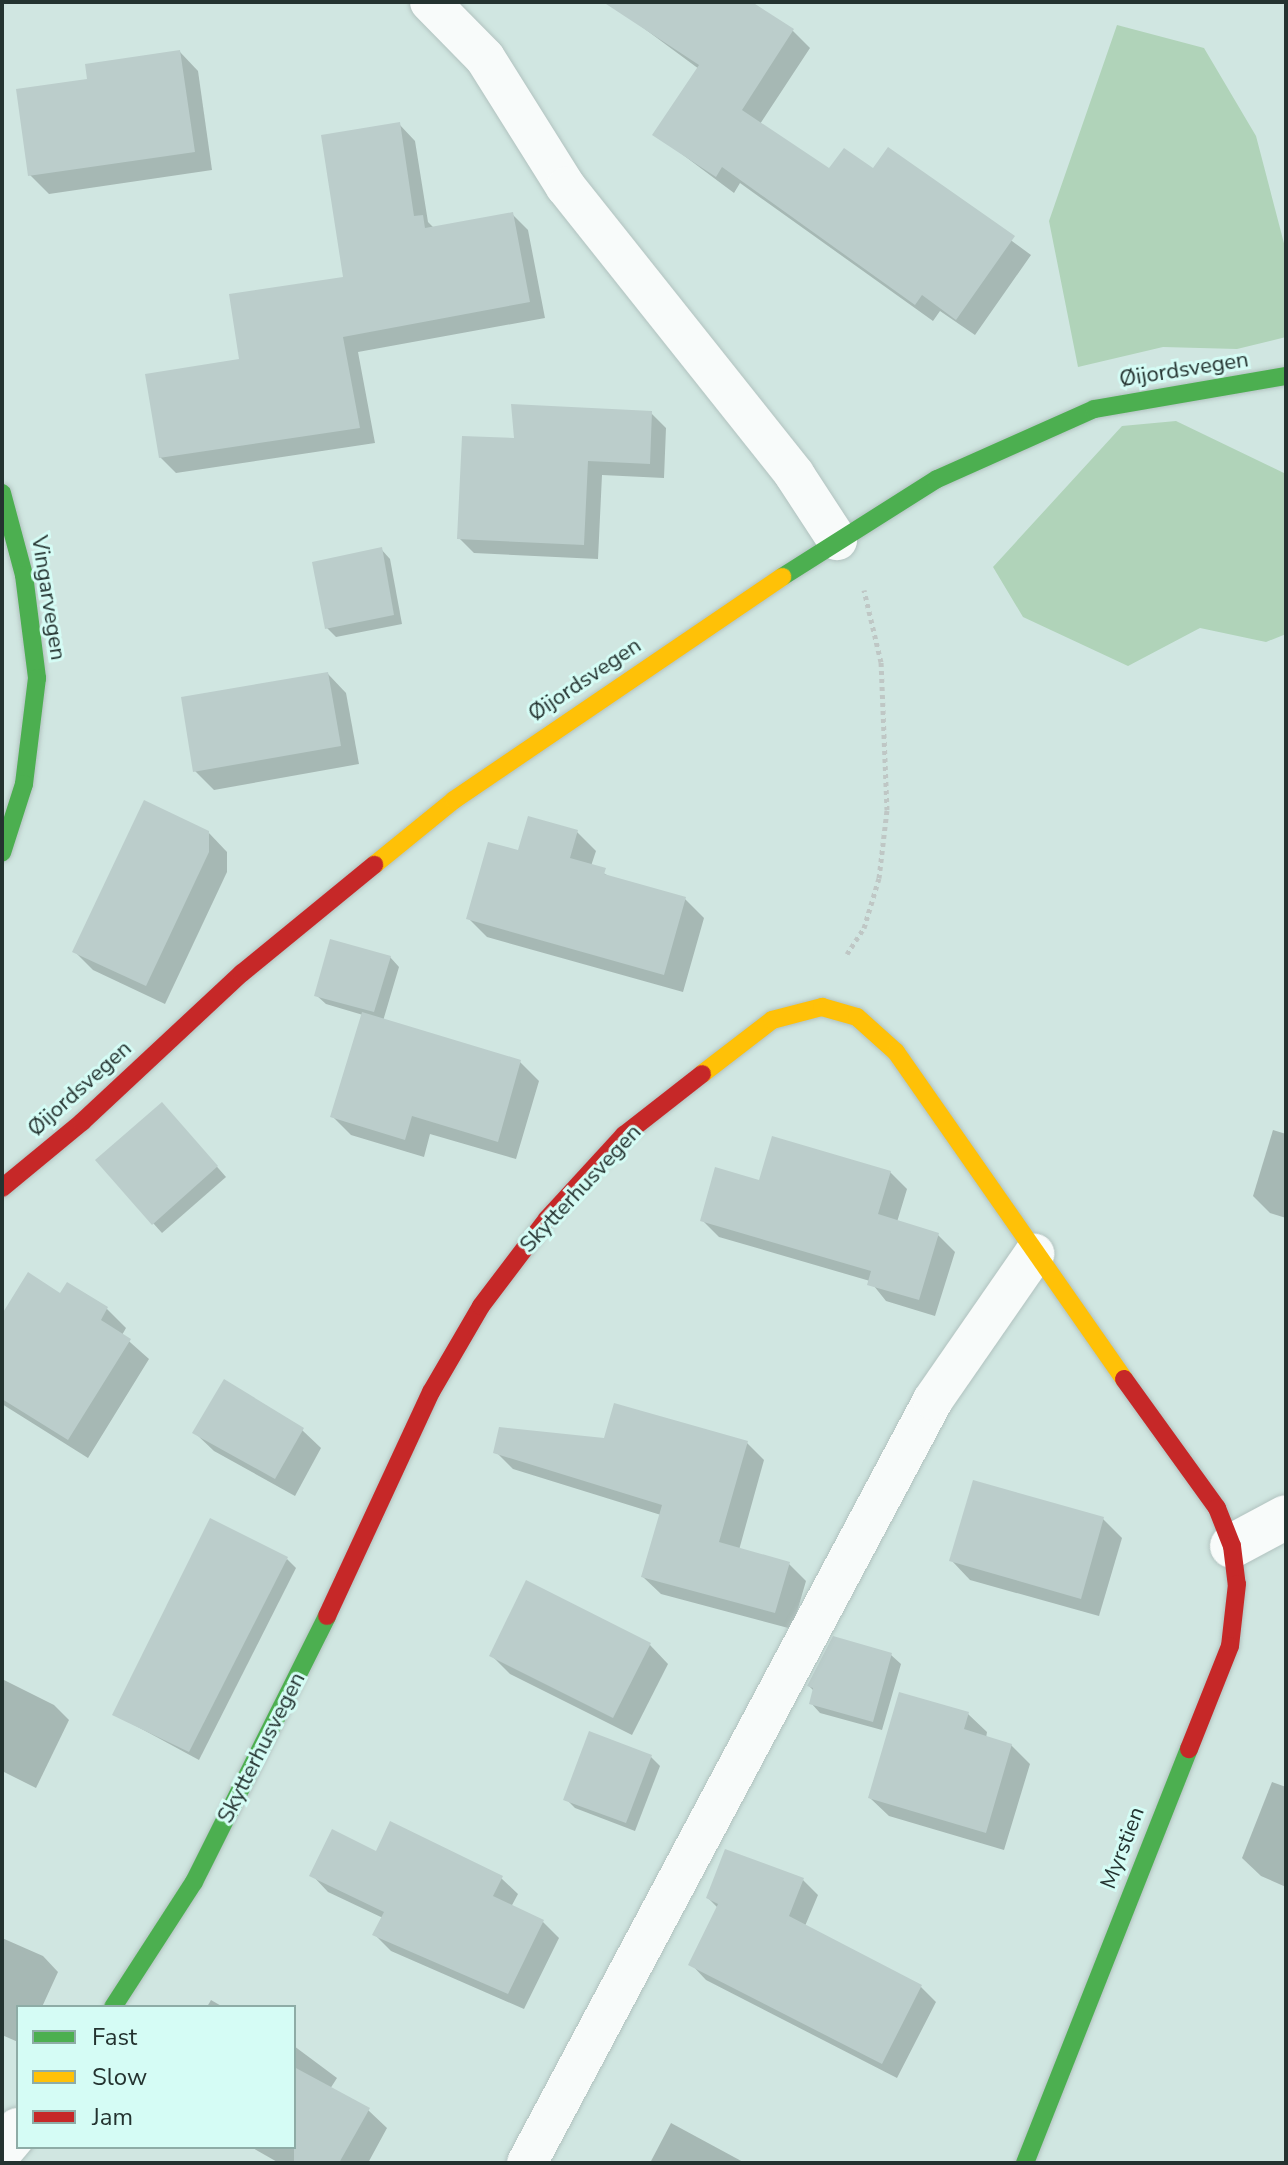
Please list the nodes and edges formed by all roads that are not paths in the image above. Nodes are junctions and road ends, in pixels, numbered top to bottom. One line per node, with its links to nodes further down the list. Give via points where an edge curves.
1 (430, 2): 4 (lane, via 485,58 566,187 794,474)
2 (1286, 376): 4 (street, Øijordsvegen, via 1094,409 937,479)
3 (3, 496): 5 (street, Vingarvegen, via 24,575 37,678 24,784)
4 (837, 540): 6 (street, Øijordsvegen, via 454,800 242,973 82,1122)
5 (2, 853)
6 (2, 1188)
7 (1034, 1254): 9 (street, via 1217,1508); 10 (street, Skytterhusvegen, via 896,1052 857,1017 822,1007 772,1020 624,1135 547,1219 481,1306 431,1392 289,1697 194,1882); 13 (lane, via 933,1400)
8 (1286, 1517): 9 (street)
9 (1232, 1546): 14 (street, Myrstien, via 1237,1584 1230,1646)
10 (114, 2005)
11 (16, 2132): 12 (street)
12 (2, 2149)
13 (527, 2163)
14 (1025, 2163)

